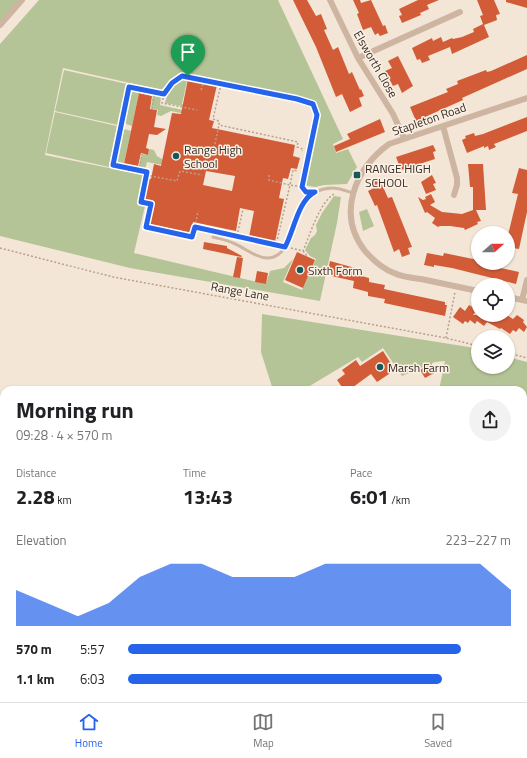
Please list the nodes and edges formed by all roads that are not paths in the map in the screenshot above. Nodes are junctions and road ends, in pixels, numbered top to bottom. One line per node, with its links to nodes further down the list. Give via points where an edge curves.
1 (22, 0): 4 (street)
2 (330, 0): 5 (street, Elsworth Close)
3 (460, 12): 5 (street)
4 (0, 25)
5 (358, 58): 8 (street, Elsworth Close, via 393,114)
6 (527, 98): 7 (street, Stapleton Road)
7 (443, 126): 8 (street, Stapleton Road); 12 (street, via 457,178)
8 (404, 138): 11 (street, Stapleton Road, via 389,144 373,158)
9 (308, 154): 10 (lane, via 302,187 306,192)
10 (315, 192): 11 (lane, via 333,188); 13 (lane, via 307,198 285,247 276,255 266,258 258,256 233,242)
11 (353, 192): 15 (street, Stapleton Road, via 353,227 369,256 395,274)
12 (454, 195)
13 (213, 237)
14 (527, 280): 17 (street)
15 (471, 290)
16 (515, 299): 17 (street)
17 (525, 301)

